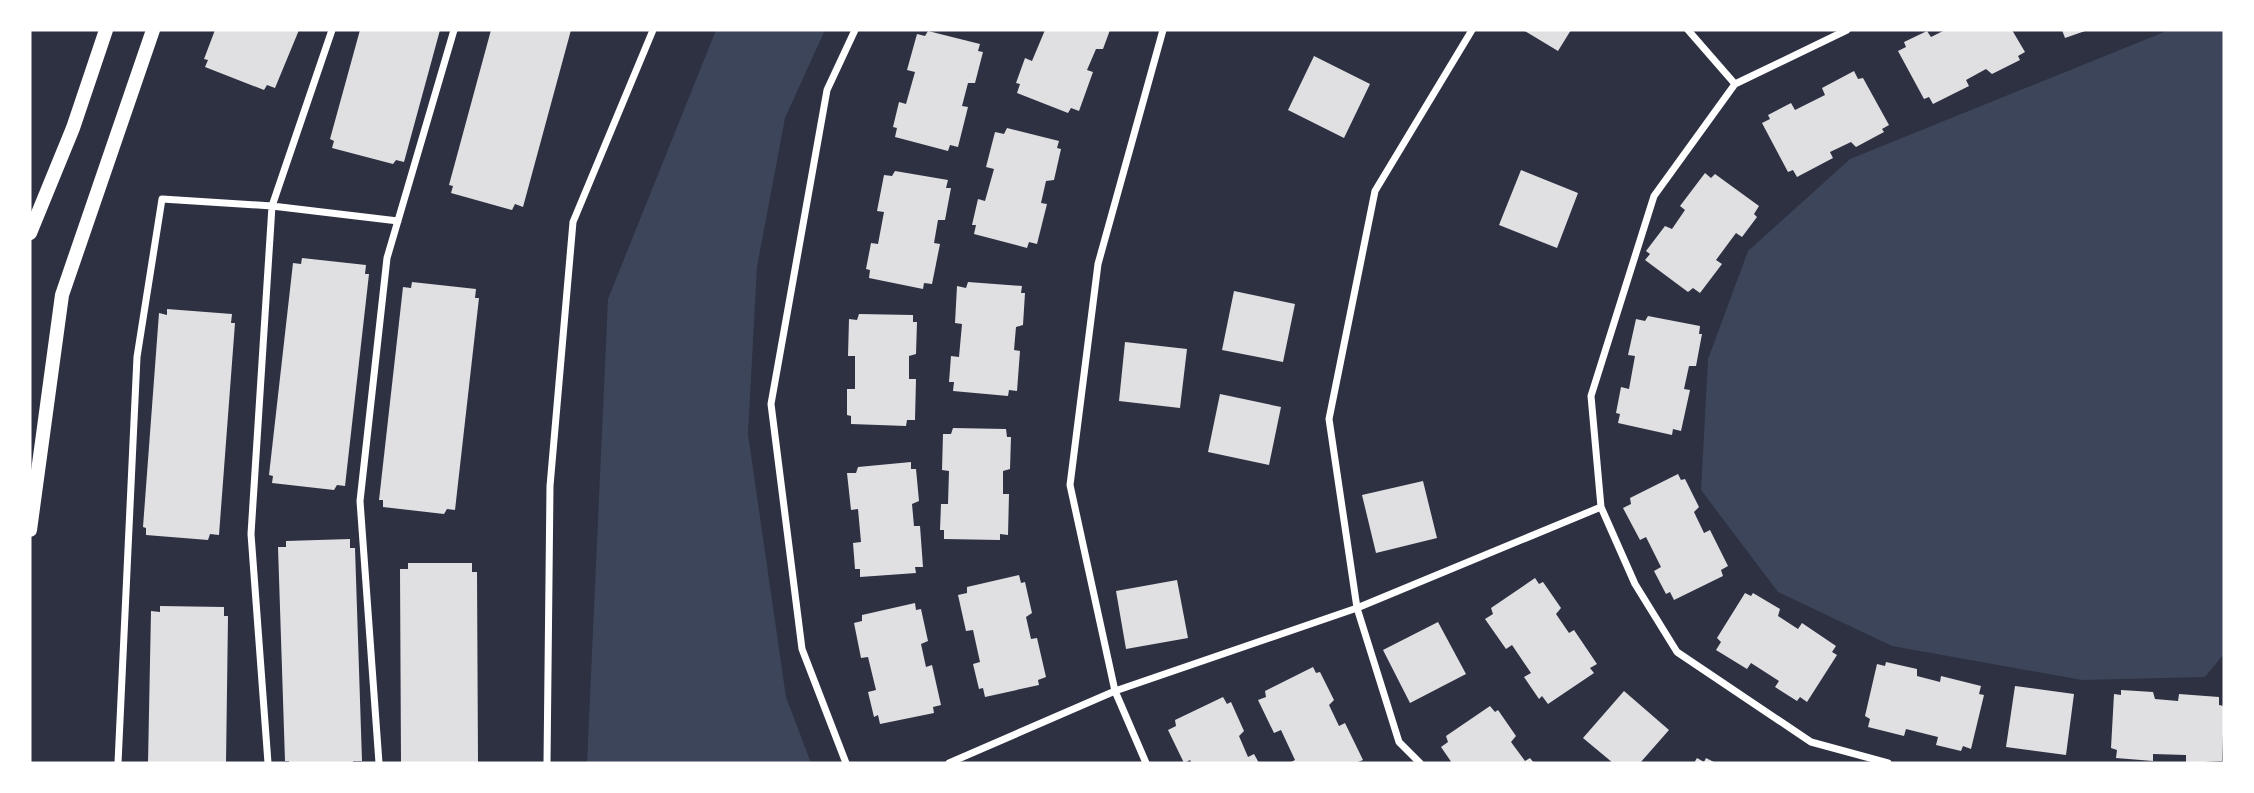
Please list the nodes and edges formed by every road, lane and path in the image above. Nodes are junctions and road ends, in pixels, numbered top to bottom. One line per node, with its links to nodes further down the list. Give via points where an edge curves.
1 (106, 30): 14 (main road)
2 (153, 30): 16 (main road, via 62,295)
3 (332, 30): 12 (street)
4 (454, 30): 13 (street)
5 (653, 30): 22 (street, via 573,222 550,486)
6 (855, 30): 23 (street, via 827,90 771,404 802,649)
7 (1163, 30): 18 (street, via 1098,264 1070,485)
8 (1472, 30): 17 (street, via 1375,191 1329,419)
9 (1688, 30): 11 (street)
10 (1847, 30): 11 (street)
11 (1735, 84): 15 (street, via 1654,196 1591,397)
12 (272, 206): 13 (street); 19 (street, via 162,199 137,357); 20 (street, via 251,534)
13 (398, 221): 21 (street, via 387,258 360,501)
14 (30, 233)
15 (1601, 507): 17 (street); 27 (street, via 1634,584 1677,652 1811,742)
16 (30, 530)
17 (1357, 608): 18 (street); 26 (street, via 1399,743)
18 (1115, 691): 24 (street); 25 (street)
19 (118, 763)
20 (268, 763)
21 (379, 763)
22 (547, 763)
23 (846, 763)
24 (949, 763)
25 (1146, 763)
26 (1420, 763)
27 (1888, 763)

